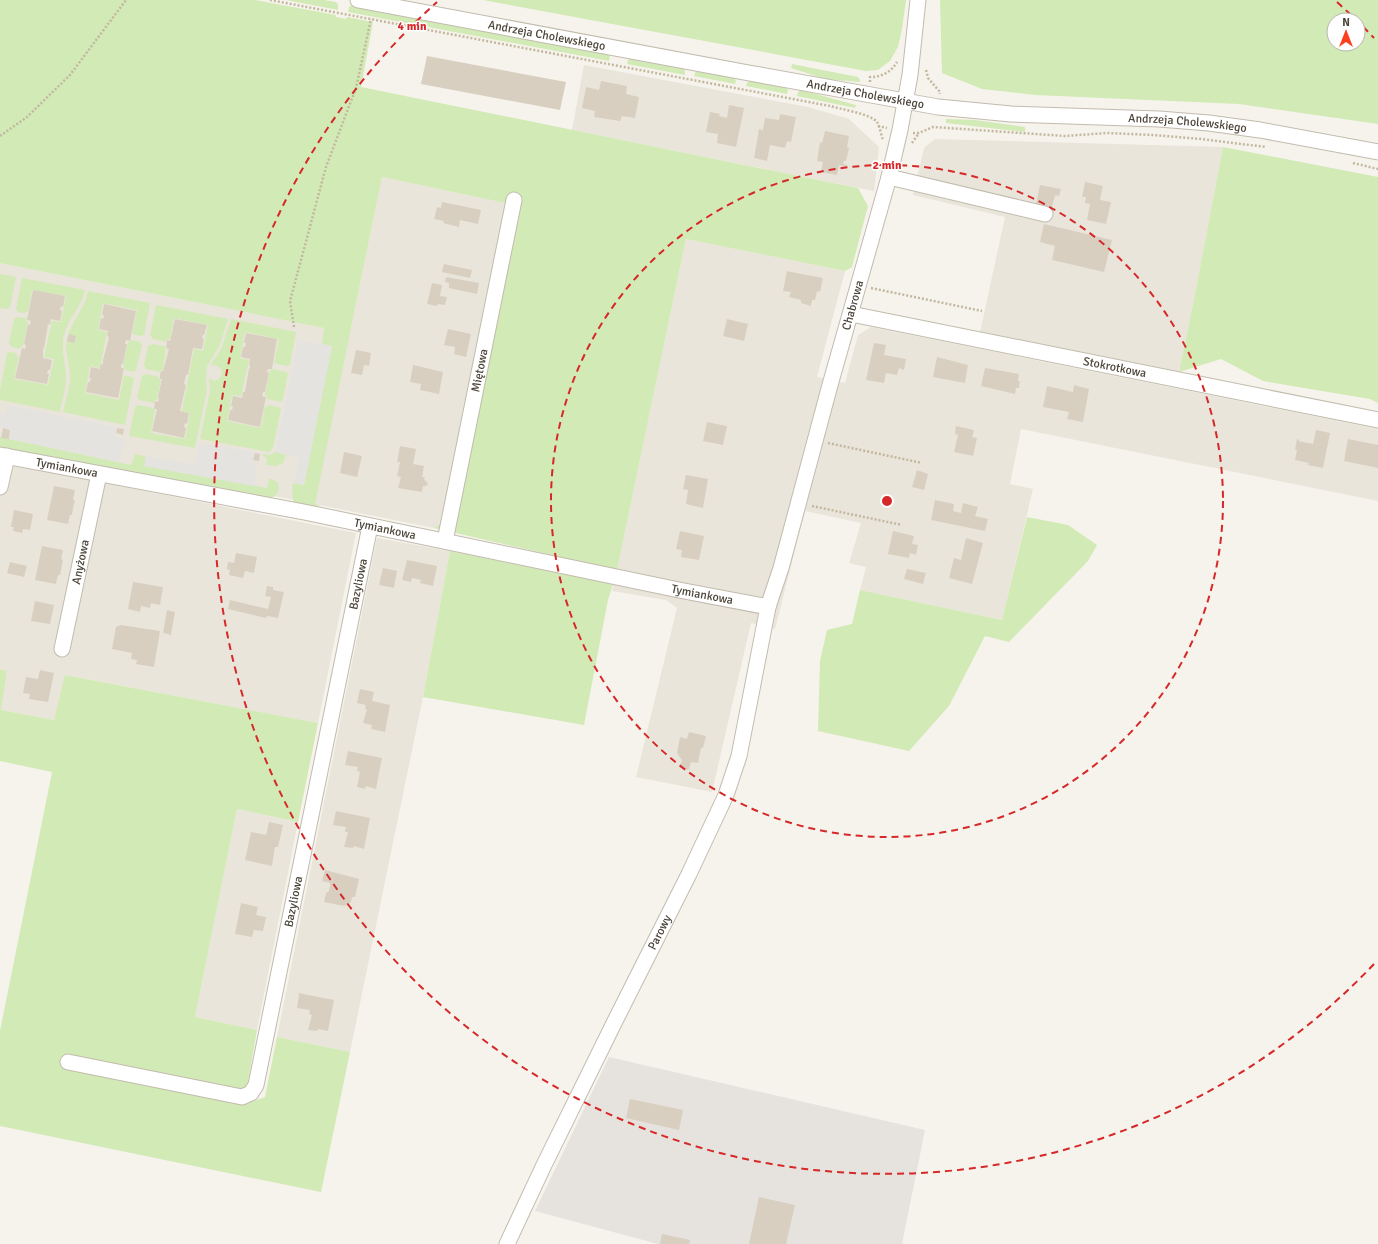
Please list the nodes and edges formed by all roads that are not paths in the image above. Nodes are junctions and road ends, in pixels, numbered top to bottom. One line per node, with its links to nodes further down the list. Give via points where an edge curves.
1 (358, 0): 3 (street, Andrzeja Cholewskiego)
2 (918, 0): 3 (street, Chabrowa)
3 (905, 101): 4 (street, Andrzeja Cholewskiego, via 1011,114 1210,123); 5 (street, Chabrowa)
4 (1378, 152)
5 (889, 177): 7 (street); 8 (street, Chabrowa)
6 (514, 200): 14 (street, Miętowa)
7 (1045, 214)
8 (851, 314): 9 (street, Stokrotkowa); 15 (street, Chabrowa, via 782,568)
9 (1378, 420)
10 (3, 455): 11 (street, Tymiankowa); 12 (street)
11 (99, 474): 13 (street, Tymiankowa); 16 (street, Anyżowa)
12 (0, 487)
13 (370, 526): 14 (street, Tymiankowa); 17 (street, Bazyliowa, via 256,1085 251,1093 242,1097)
14 (445, 541): 15 (street, Tymiankowa)
15 (768, 607): 18 (street, Parowy, via 739,756 726,795)
16 (62, 649)
17 (68, 1062)
18 (507, 1244)

